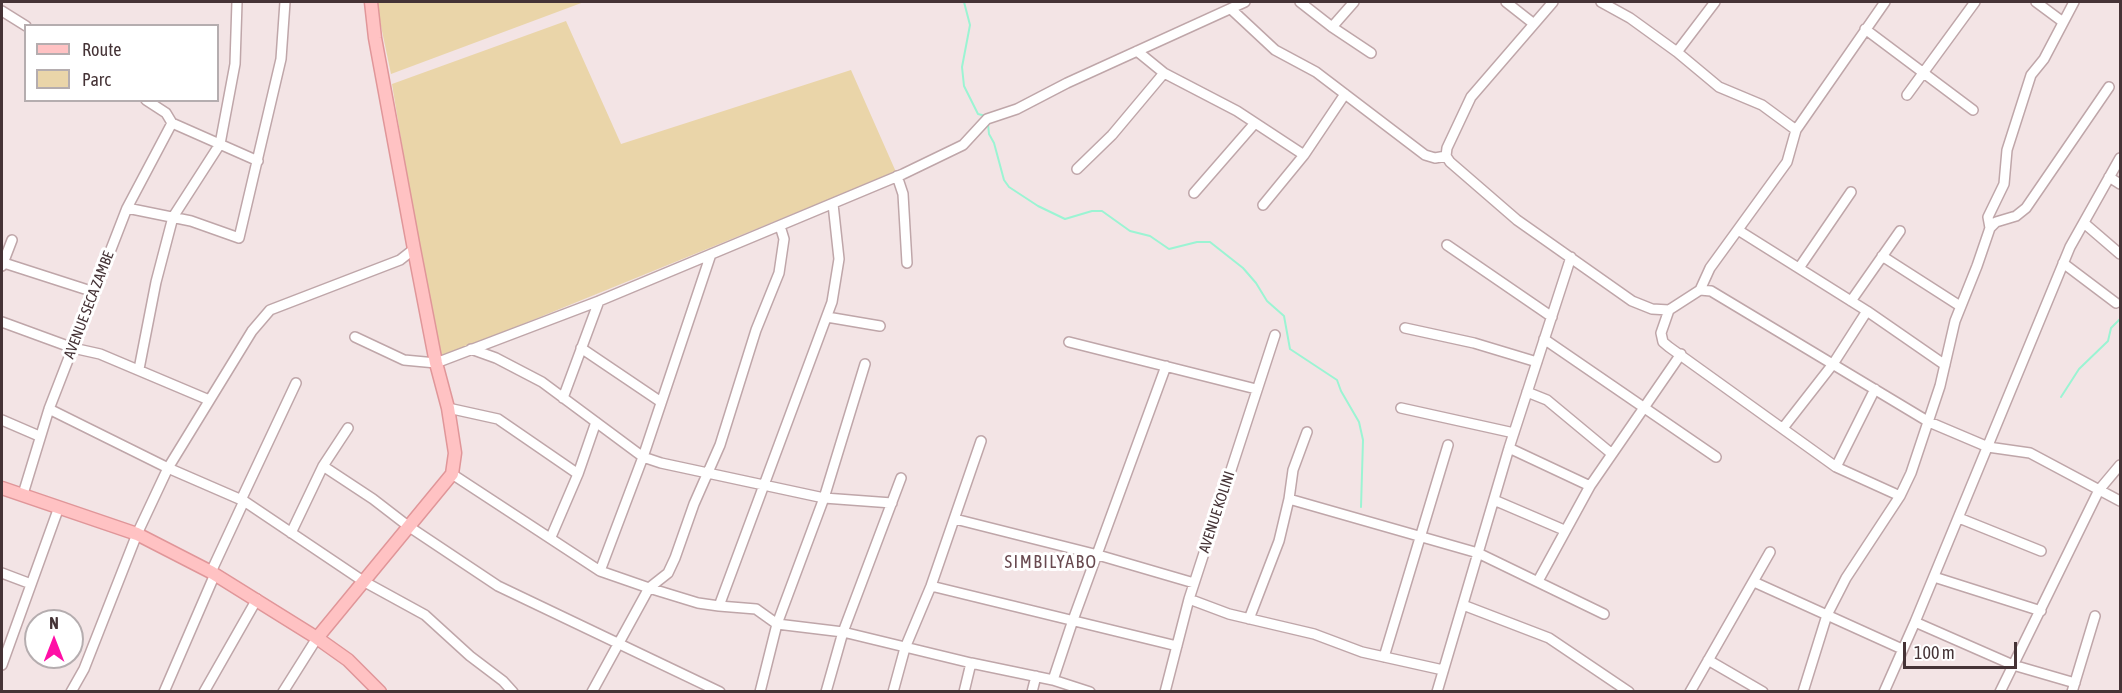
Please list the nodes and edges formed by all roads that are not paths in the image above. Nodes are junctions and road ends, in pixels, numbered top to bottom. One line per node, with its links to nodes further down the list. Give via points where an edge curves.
1 (237, 2): 35 (street, via 235,64)
2 (285, 2): 39 (street, via 281,59)
3 (371, 2): 57 (street)
4 (1245, 2): 15 (street)
5 (1300, 2): 20 (street)
6 (1354, 2): 20 (street)
7 (1506, 2): 18 (street)
8 (1553, 2): 18 (street)
9 (1601, 2): 23 (street)
10 (1715, 2): 23 (street)
11 (1885, 2): 21 (street)
12 (1975, 2): 26 (street)
13 (2036, 2): 17 (street)
14 (2074, 2): 17 (street)
15 (1231, 9): 22 (street); 28 (street, via 1275,50 1316,72)
16 (2, 10): 19 (street)
17 (2063, 21): 52 (street, via 2044,59 2031,75 2007,150 2004,184 1988,217)
18 (1534, 24): 37 (street, via 1471,97)
19 (24, 25)
20 (1332, 27): 24 (street)
21 (1865, 29): 26 (street); 34 (street)
22 (1137, 51): 25 (street); 41 (street, via 1017,109 987,119 963,145)
23 (1677, 52): 34 (street, via 1719,87 1762,105)
24 (1371, 53)
25 (1164, 73): 33 (street); 40 (street)
26 (1923, 73): 29 (street); 31 (street)
27 (2109, 87): 52 (street, via 2026,208)
28 (1344, 94): 36 (street); 37 (street, via 1425,155)
29 (1907, 95)
30 (149, 102): 32 (street, via 166,113)
31 (1973, 110)
32 (172, 123): 35 (street); 48 (street, AVENUE SECA ZAMBE)
33 (1256, 123): 36 (street); 44 (street)
34 (1796, 130): 53 (street, via 1787,162)
35 (220, 144): 39 (street); 49 (street)
36 (1304, 155): 47 (street)
37 (1446, 156): 61 (street, via 1516,220)
38 (2121, 158): 42 (street)
39 (258, 161): 49 (street, via 239,238)
40 (1077, 170)
41 (897, 176): 46 (street); 62 (street, via 903,194)
42 (2109, 177): 43 (street); 50 (street)
43 (2121, 184)
44 (1194, 192)
45 (1851, 192): 65 (street)
46 (833, 204): 51 (street); 75 (street, via 839,259)
47 (1263, 205)
48 (127, 208): 49 (street); 67 (street, AVENUE SECA ZAMBE)
49 (173, 217): 93 (street)
50 (2084, 223): 59 (street); 63 (street)
51 (780, 226): 58 (street); 126 (street, via 784,239 779,273)
52 (1990, 228): 71 (street)
53 (1738, 230): 65 (street); 66 (street, via 1710,268)
54 (1900, 231): 60 (street)
55 (12, 240): 64 (street)
56 (1447, 245): 74 (street)
57 (414, 249): 88 (street); 99 (street, via 400,260 270,310 252,331)
58 (711, 254): 69 (street); 100 (street)
59 (2121, 254)
60 (1882, 256): 68 (street); 71 (street)
61 (1571, 257): 72 (street, via 1632,301); 74 (street)
62 (907, 263)
63 (2063, 263): 70 (street); 115 (street)
64 (3, 265): 67 (street)
65 (1799, 268): 68 (street)
66 (1701, 290): 72 (street); 90 (street, via 1711,291)
67 (94, 292): 83 (street, AVENUE SECA ZAMBE)
68 (1851, 301): 73 (street)
69 (599, 302): 84 (street); 85 (street)
70 (2116, 303)
71 (1960, 306): 91 (street)
72 (1668, 310): 86 (street, via 1661,333 1663,342)
73 (1867, 311): 90 (street); 91 (street)
74 (1552, 316): 81 (street)
75 (827, 317): 77 (street); 128 (street)
76 (2, 322): 83 (street)
77 (880, 326)
78 (1405, 328): 87 (street)
79 (1275, 334): 95 (street, AVENUE KOLINI)
80 (355, 337): 88 (street, via 404,360)
81 (1544, 339): 87 (street); 101 (street)
82 (1069, 342): 92 (street)
83 (72, 348): 93 (street); 104 (street, AVENUE SECA ZAMBE)
84 (581, 348): 98 (street); 100 (street)
85 (471, 349): 88 (street); 98 (street, via 542,382)
86 (1681, 354): 101 (street); 109 (street)
87 (1537, 362): 97 (street)
88 (436, 363): 102 (street)
89 (866, 364): 134 (street)
90 (1833, 364): 96 (street); 109 (street)
91 (1945, 365): 107 (street)
92 (1166, 366): 95 (street); 152 (street)
93 (139, 369): 99 (street)
94 (296, 383): 137 (street)
95 (1257, 389): 160 (street, AVENUE KOLINI)
96 (1875, 389): 107 (street); 122 (street)
97 (1527, 392): 111 (street); 117 (street, via 1547,400)
98 (563, 398): 106 (street)
99 (209, 400): 123 (street)
100 (661, 402): 119 (street)
101 (1645, 406): 117 (street); 118 (street)
102 (448, 408): 124 (street, via 455,453); 125 (street, via 498,419)
103 (1401, 408): 111 (street)
104 (49, 409): 112 (street, AVENUE SECA ZAMBE); 123 (street)
105 (2, 420): 112 (street)
106 (596, 422): 119 (street); 125 (street)
107 (1929, 422): 115 (street); 133 (street)
108 (348, 428): 121 (street)
109 (1783, 428): 122 (street)
110 (1307, 432): 135 (street, via 1293,470)
111 (1514, 433): 116 (street)
112 (39, 436): 132 (street, AVENUE SECA ZAMBE)
113 (981, 441): 142 (street)
114 (1448, 445): 147 (street)
115 (1988, 447): 131 (street, via 2030,453); 141 (street)
116 (1509, 448): 129 (street); 136 (street)
117 (1612, 454): 129 (street)
118 (1716, 456)
119 (643, 457): 126 (street); 153 (street)
120 (2121, 465): 131 (street)
121 (323, 466): 143 (street); 145 (street)
122 (1836, 466): 133 (street)
123 (168, 468): 137 (street); 146 (street)
124 (452, 474): 143 (street); 148 (street)
125 (578, 474): 148 (street)
126 (709, 474): 128 (street); 163 (street, via 668,573)
127 (901, 478): 139 (street)
128 (766, 484): 134 (street); 167 (street)
129 (1590, 486): 144 (street)
130 (2, 488): 132 (street)
131 (2099, 490): 138 (street); 168 (street)
132 (23, 494): 140 (street)
133 (1900, 496): 170 (street, via 1846,578)
134 (824, 498): 139 (street); 175 (street)
135 (1289, 499): 147 (street); 172 (street, via 1279,541)
136 (1494, 500): 144 (street); 151 (street)
137 (242, 501): 145 (street); 155 (street)
138 (2121, 501)
139 (892, 503): 176 (street)
140 (59, 507): 146 (street); 161 (street)
141 (1959, 518): 149 (street); 156 (street)
142 (955, 519): 152 (street); 162 (street)
143 (408, 526): 157 (street); 178 (street, via 498,586)
144 (1564, 530): 158 (street)
145 (291, 533): 157 (street)
146 (137, 534): 155 (street); 192 (street, via 84,669)
147 (1420, 536): 151 (street); 182 (street)
148 (550, 537): 153 (street)
149 (2041, 551)
150 (1770, 552): 159 (street)
151 (1478, 553): 158 (street); 166 (street)
152 (1098, 555): 160 (street); 173 (street)
153 (600, 571): 163 (street)
154 (2, 573): 161 (street)
155 (213, 573): 165 (street); 193 (street)
156 (1934, 577): 168 (street); 174 (street)
157 (363, 581): 177 (street); 196 (street, via 425,615)
158 (1538, 581): 169 (street)
159 (1754, 582): 170 (street); 183 (street)
160 (1194, 583): 164 (street, AVENUE KOLINI)
161 (31, 584): 185 (street)
162 (932, 586): 173 (street); 180 (street)
163 (649, 588): 167 (street); 178 (street)
164 (1189, 598): 172 (street); 179 (street, AVENUE KOLINI)
165 (257, 599): 177 (street); 194 (street)
166 (1463, 605): 187 (street); 207 (street, via 1549,638)
167 (719, 606): 175 (street, via 756,609)
168 (2041, 611): 186 (street)
169 (1604, 614)
170 (1827, 615): 181 (street); 210 (street)
171 (2095, 616): 190 (street)
172 (1249, 619): 182 (street, via 1314,634)
173 (1073, 620): 179 (street); 189 (street)
174 (1915, 622): 181 (street); 186 (street)
175 (777, 624): 176 (street); 199 (street)
176 (843, 632): 180 (street); 200 (street)
177 (317, 638): 191 (street, via 348,660); 195 (street)
178 (619, 644): 197 (street); 198 (street)
179 (1177, 646): 205 (street, AVENUE KOLINI)
180 (905, 648): 184 (street); 201 (street)
181 (1902, 649): 211 (street)
182 (1384, 657): 187 (street)
183 (1708, 660): 208 (street); 209 (street)
184 (971, 663): 188 (street); 202 (street)
185 (2, 665)
186 (2013, 665): 190 (street); 212 (street)
187 (1443, 670): 206 (street)
188 (1036, 676): 189 (street); 203 (street)
189 (1053, 680): 204 (street)
190 (2073, 687)
191 (373, 689)
192 (71, 692)
193 (164, 692)
194 (204, 692)
195 (283, 692)
196 (513, 692)
197 (592, 692)
198 (720, 692)
199 (760, 692)
200 (826, 692)
201 (893, 692)
202 (964, 692)
203 (1032, 692)
204 (1090, 692)
205 (1165, 692)
206 (1437, 692)
207 (1629, 692)
208 (1690, 692)
209 (1763, 692)
210 (1803, 692)
211 (1884, 692)
212 (2000, 692)

